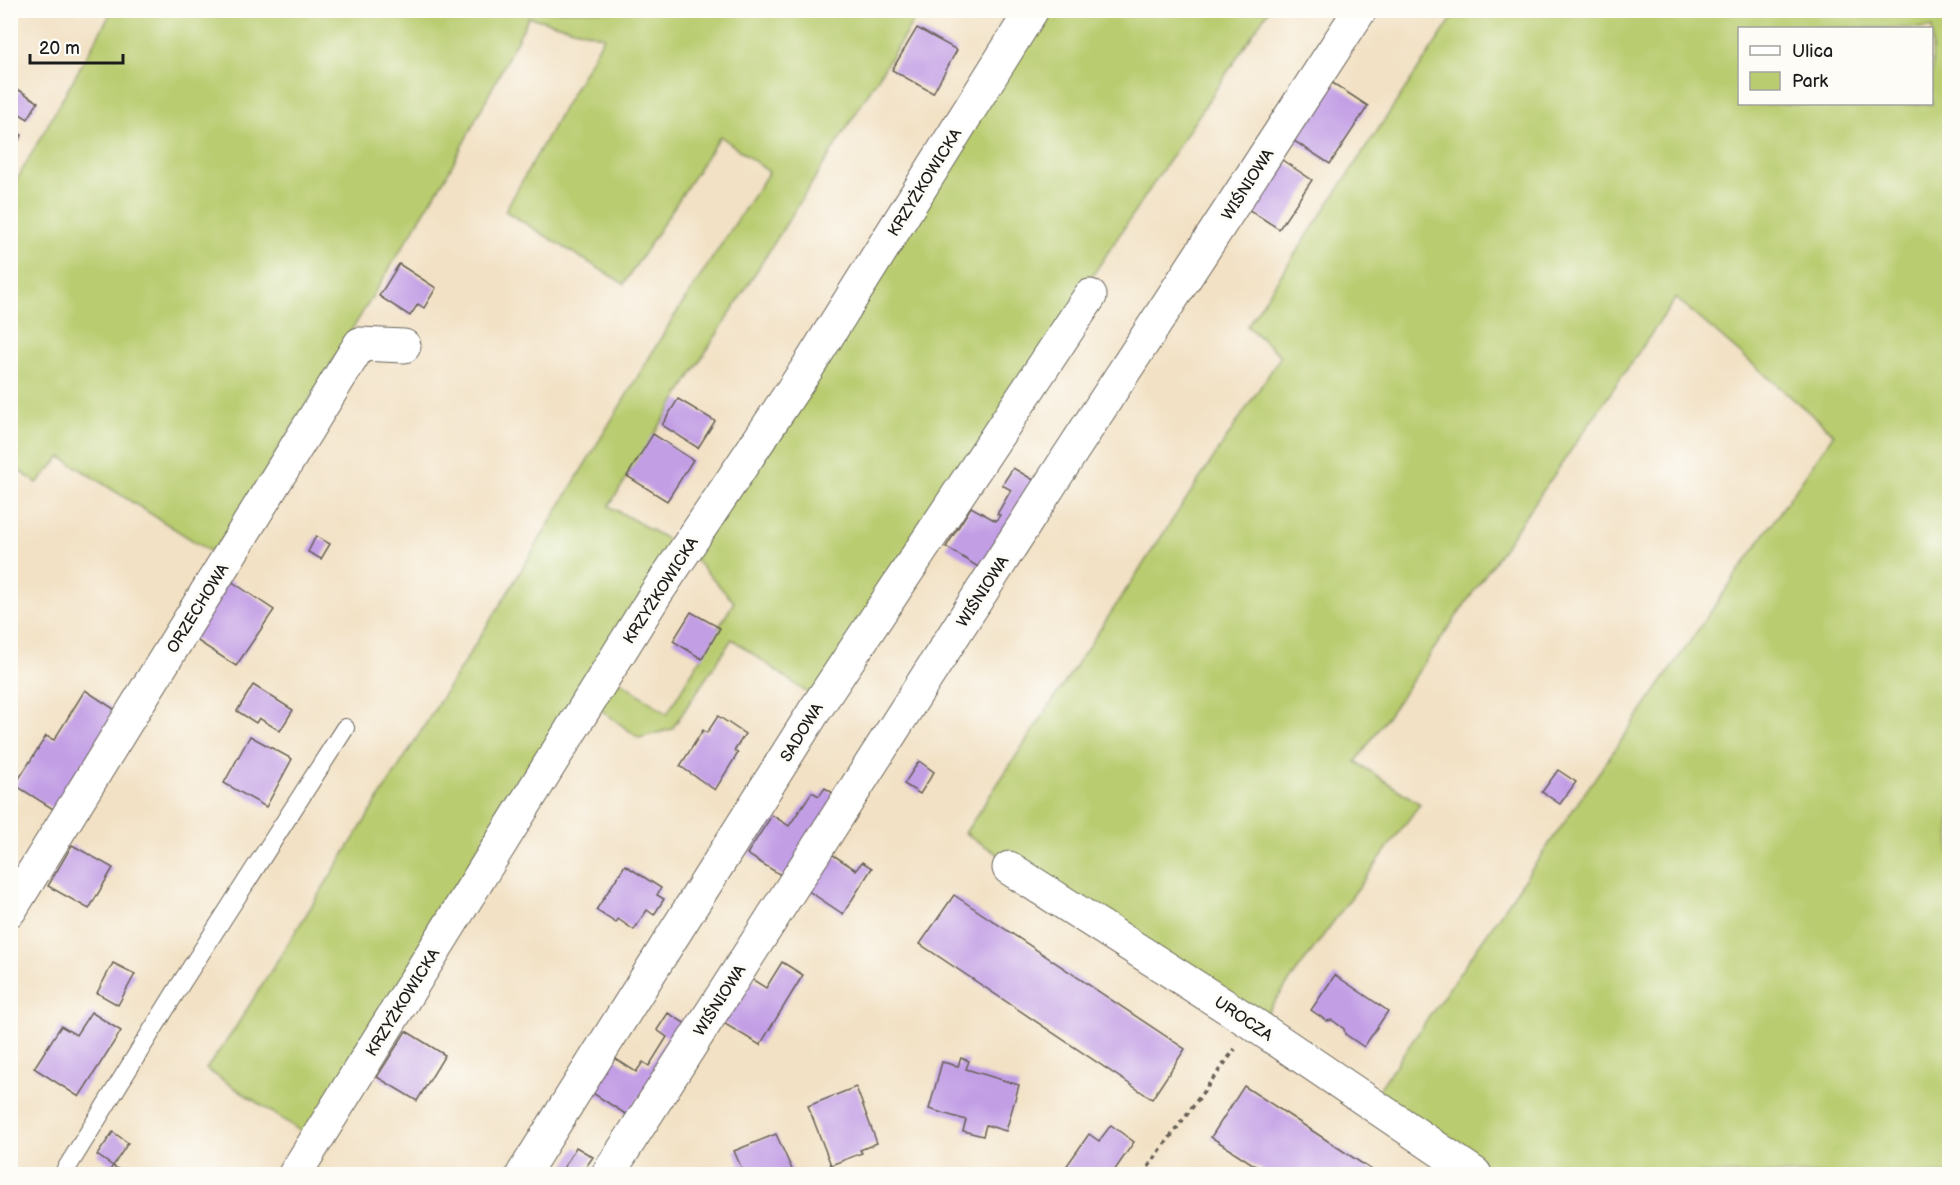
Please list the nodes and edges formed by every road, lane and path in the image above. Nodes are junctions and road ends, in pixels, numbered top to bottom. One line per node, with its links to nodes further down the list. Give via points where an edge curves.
1 (1032, 10): 10 (street, KRZYŻKOWICKA, via 808,367 655,595)
2 (1360, 10): 12 (street, WIŚNIOWA)
3 (1090, 296): 11 (street, SADOWA, via 813,713)
4 (404, 346): 7 (street, ORZECHOWA, via 360,344)
5 (345, 728): 9 (lane)
6 (1010, 868): 8 (street, UROCZA)
7 (10, 910)
8 (1252, 1024): 13 (path); 14 (street, UROCZA)
9 (63, 1174)
10 (295, 1174)
11 (523, 1174)
12 (608, 1174)
13 (1143, 1174)
14 (1475, 1174)

